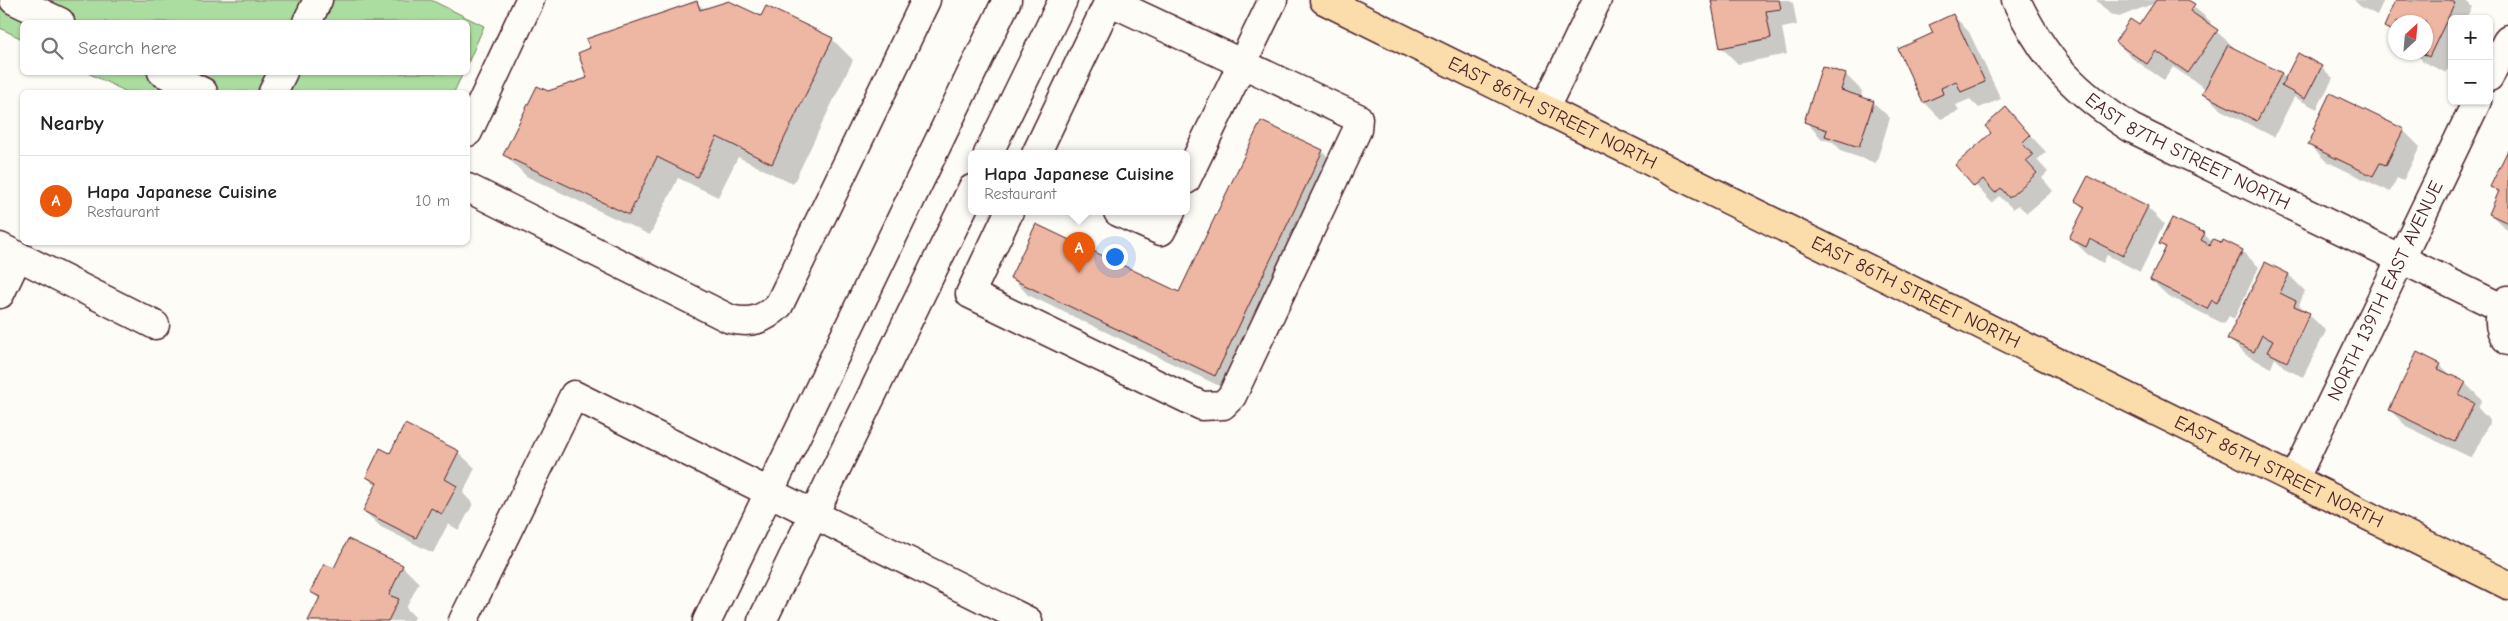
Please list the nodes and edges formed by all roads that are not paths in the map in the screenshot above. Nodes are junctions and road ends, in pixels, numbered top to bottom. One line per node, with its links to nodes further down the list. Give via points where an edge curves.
1 (14, 0): 11 (street)
2 (318, 0): 12 (street)
3 (530, 0): 22 (street)
4 (926, 0): 26 (street, via 779,305 760,319 745,322 730,319)
5 (1007, 0): 38 (street)
6 (1063, 0): 23 (street)
7 (1273, 0): 14 (street)
8 (1324, 0): 21 (main road, EAST 86TH STREET NORTH)
9 (1597, 0): 21 (street)
10 (2016, 0): 32 (street, EAST 87TH STREET NORTH, via 2057,68 2100,107 2131,128)
11 (56, 20)
12 (308, 20)
13 (2508, 39): 15 (street)
14 (1244, 63): 24 (street, via 1109,1); 25 (street); 28 (street, via 1358,118 1357,130 1232,396 1223,405 1202,406 970,294)
15 (2493, 69)
16 (168, 75): 18 (street)
17 (282, 75): 19 (street)
18 (199, 90)
19 (274, 90)
20 (2475, 105): 32 (street, NORTH 139TH EAST AVENUE)
21 (1545, 108): 37 (main road, EAST 86TH STREET NORTH)
22 (470, 128)
23 (990, 150)
24 (1038, 150)
25 (1190, 172)
26 (470, 189)
27 (968, 197): 39 (street)
28 (1008, 215)
29 (1125, 215): 30 (street, via 1161,231)
30 (1169, 215)
31 (9, 252): 33 (street); 35 (street)
32 (2400, 259): 34 (street, EAST 87TH STREET NORTH); 37 (street, NORTH 139TH EAST AVENUE)
33 (0, 294)
34 (2505, 304): 36 (street, via 2500,323)
35 (155, 325)
36 (2508, 341)
37 (2294, 480): 40 (main road, EAST 86TH STREET NORTH)
38 (769, 493): 39 (street); 41 (street, via 574,396); 42 (street)
39 (814, 515): 43 (street); 44 (street)
40 (2508, 585)
41 (463, 621)
42 (706, 621)
43 (762, 621)
44 (1028, 621)

